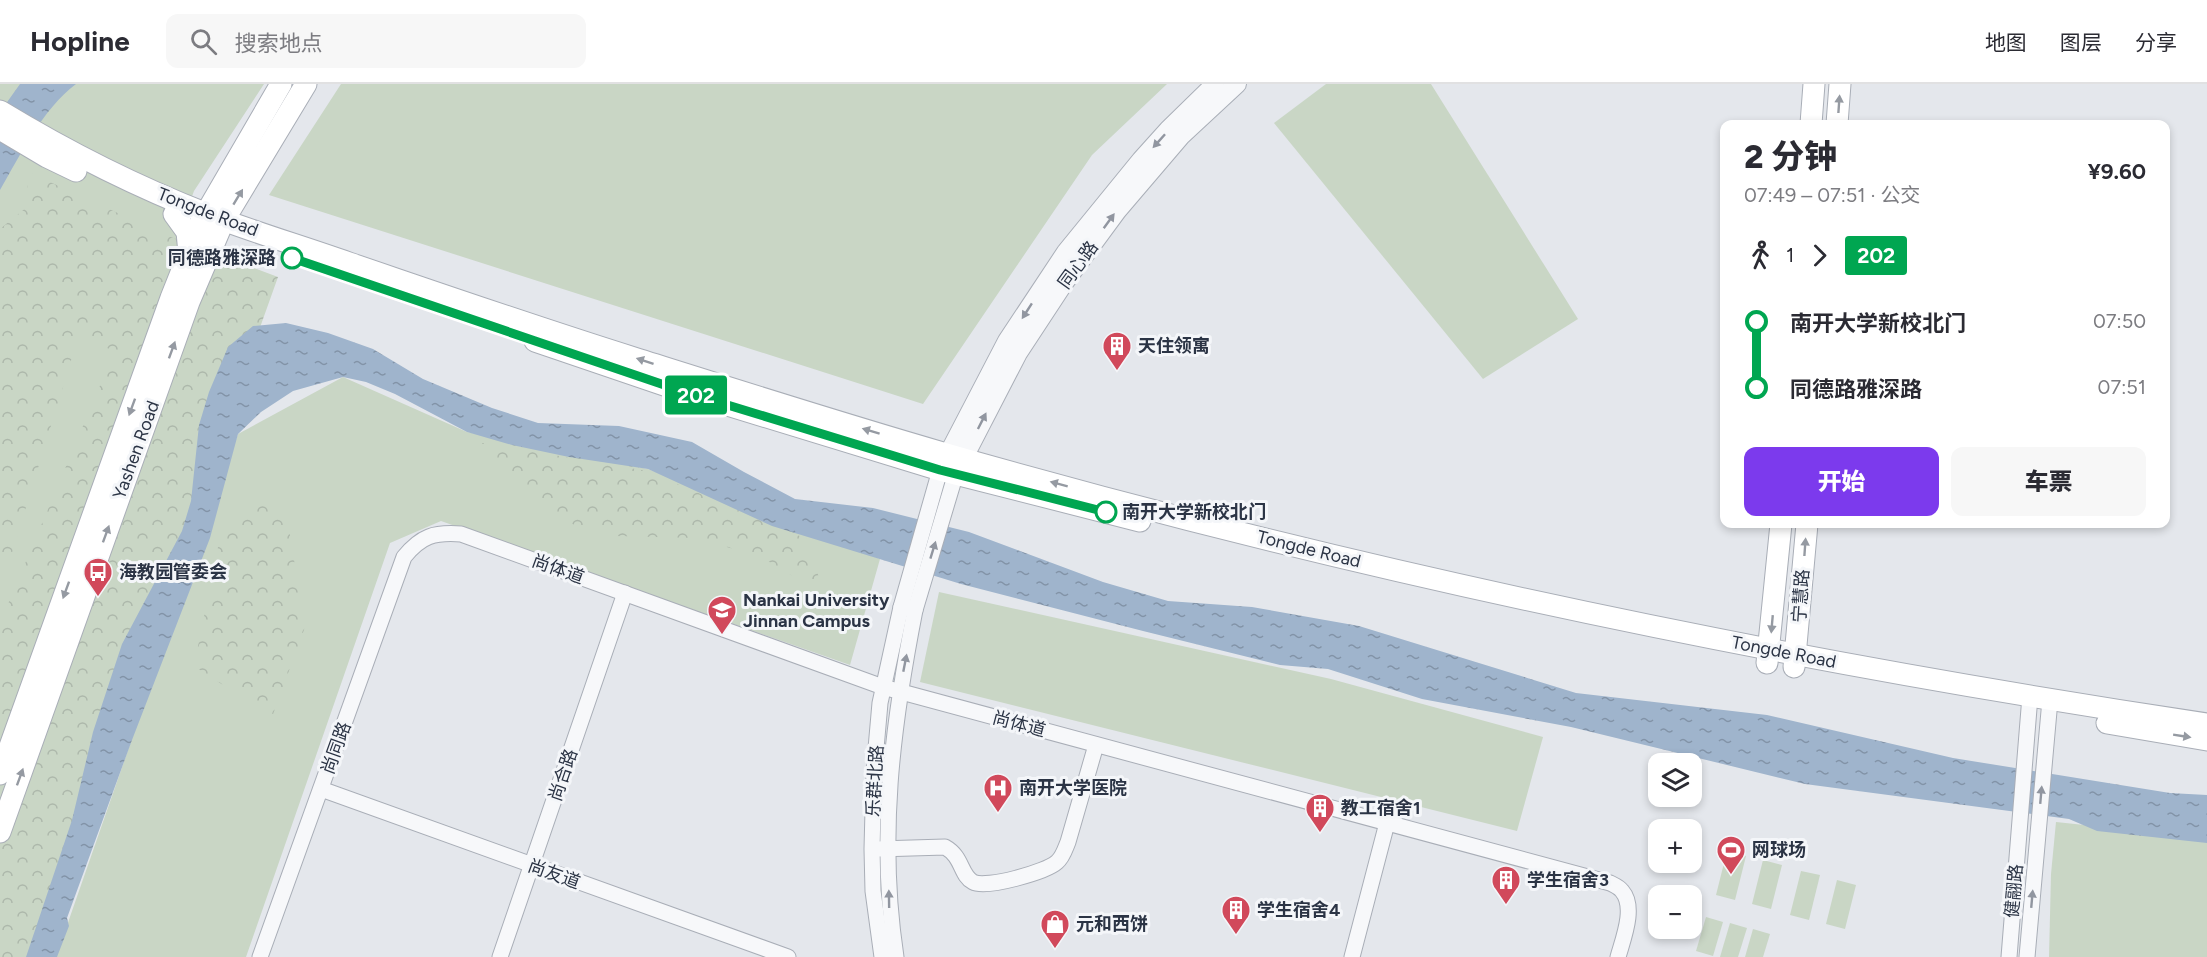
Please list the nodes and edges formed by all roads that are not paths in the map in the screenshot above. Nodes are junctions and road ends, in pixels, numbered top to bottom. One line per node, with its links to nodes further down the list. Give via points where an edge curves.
1 (281, 84): 13 (main road)
2 (306, 84): 13 (main road, one-way to 2)
3 (1215, 84): 15 (street, 同心路, one-way to 15, via 1148,153 1066,252 1007,341)
4 (1237, 84): 15 (street, 同心路, one-way to 4, via 1018,352 1110,220 1181,136)
5 (1814, 84): 8 (main road)
6 (1840, 84): 9 (main road, one-way to 6)
7 (0, 111): 11 (main road, Tongde Road)
8 (1811, 120)
9 (1837, 120)
10 (0, 129): 11 (main road, Tongde Road)
11 (50, 150): 12 (main road, Tongde Road, via 133,198)
12 (174, 207): 13 (main road, Tongde Road); 14 (main road)
13 (209, 223): 14 (main road); 15 (main road, Tongde Road, via 685,392)
14 (196, 261): 29 (main road, Yashen Road, one-way to 29, via 167,309); 32 (main road, Yashen Road, one-way to 14, via 189,302)
15 (952, 464): 20 (street, 乐群北路); 21 (main road, Tongde Road)
16 (1781, 528): 21 (main road, 宁慧路, one-way to 21)
17 (1806, 528): 22 (main road, 宁慧路, one-way to 17)
18 (416, 542): 19 (street, 尚体道, via 444,533 461,534); 30 (street, 尚同路, via 405,558)
19 (625, 593): 23 (street, 尚体道); 35 (street, 尚合路)
20 (908, 608): 23 (street, 乐群北路); 24 (street, 乐群北路, one-way to 20)
21 (1768, 657): 22 (main road, Tongde Road)
22 (1795, 661): 25 (main road, Tongde Road)
23 (883, 687): 24 (street, 尚体道); 33 (street, 乐群北路, via 874,771)
24 (899, 692): 28 (street, 尚体道); 34 (street, 乐群北路, via 892,746)
25 (2039, 705): 26 (main road, Tongde Road); 27 (main road, Tongde Road, one-way to 27); 43 (street, 健翮路, via 2026,758); 44 (street, 健翮路, one-way to 25, via 2044,762)
26 (2207, 724)
27 (2207, 740)
28 (1096, 745): 31 (street, 尚体道); 34 (street, via 1068,842 1063,855 1050,866 995,884 975,884 967,878 954,852 945,847)
29 (0, 774)
30 (321, 789): 35 (street, 尚友道); 36 (street, 尚同路)
31 (1387, 823): 41 (street); 42 (street, 尚体道, via 1622,889 1627,899 1626,922)
32 (0, 832)
33 (872, 849): 34 (street); 39 (street, 乐群北路)
34 (888, 849): 40 (street, 乐群北路, one-way to 34, via 889,907)
35 (532, 866): 37 (street, 尚合路); 38 (street, 尚友道)
36 (260, 957)
37 (500, 957)
38 (788, 957)
39 (882, 957)
40 (896, 957)
41 (1352, 957)
42 (1618, 957)
43 (2009, 957)
44 (2027, 957)

